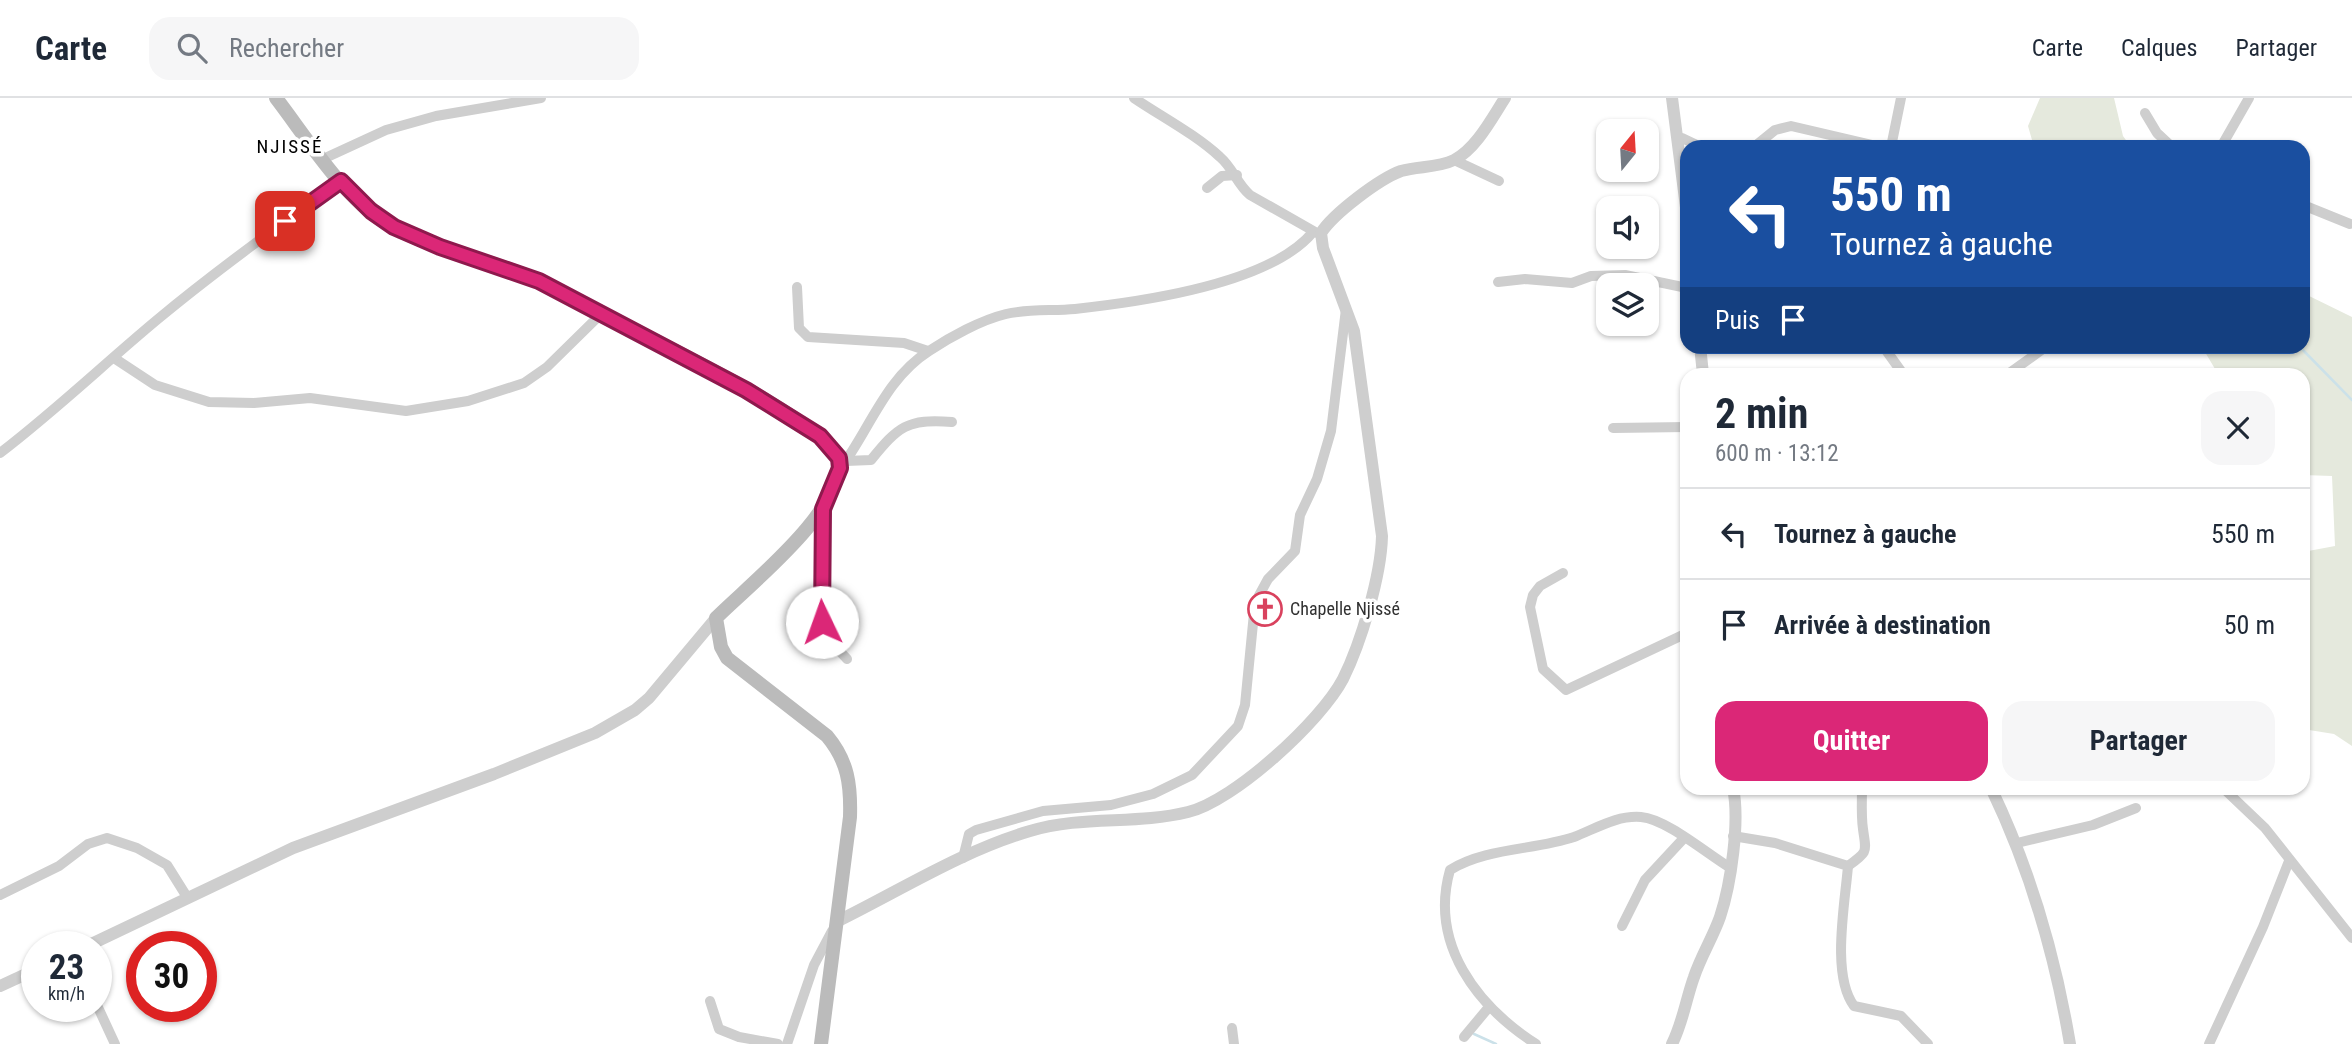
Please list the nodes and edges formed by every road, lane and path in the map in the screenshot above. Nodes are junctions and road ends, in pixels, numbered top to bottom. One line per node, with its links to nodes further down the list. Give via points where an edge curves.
1 (276, 98): 15 (main road)
2 (541, 98): 15 (street, via 436,116 386,130)
3 (1134, 98): 17 (street, via 1218,154)
4 (1505, 98): 16 (street, via 1470,147)
5 (1672, 98): 9 (street)
6 (1901, 98): 12 (street)
7 (2249, 98): 14 (street)
8 (2145, 113): 13 (street)
9 (1682, 139)
10 (1763, 140): 11 (street, via 1791,126)
11 (1851, 140)
12 (1892, 140)
13 (2164, 140)
14 (2225, 140)
15 (323, 159): 18 (main road)
16 (1454, 160): 19 (street); 23 (street, via 1384,179)
17 (1237, 175): 20 (street, via 1222,176); 23 (street, via 1250,195)
18 (341, 181): 28 (main road, via 394,227 539,281); 31 (street, via 248,247)
19 (1499, 181)
20 (1207, 188)
21 (2310, 208): 22 (street)
22 (2350, 224)
23 (1317, 233): 27 (street); 29 (street, via 1281,259 1206,286 1094,307 1005,314)
24 (1498, 282): 26 (street, via 1572,283 1591,276 1625,275)
25 (797, 287): 29 (street, via 799,328 808,337 904,343)
26 (1680, 287)
27 (1346, 304): 51 (street, via 1331,432 1300,515 1295,551 1268,579 1255,603 1245,705 1238,726 1192,775 1176,785 1131,802 1043,811 976,830 969,834); 51 (street, via 1368,415 1381,556 1353,653 1335,691 1292,738 1221,800 1167,816 1066,822)
28 (602, 313): 31 (street, via 524,383 468,401 406,411 310,398 209,402 155,385); 37 (main road, via 806,426 832,448)
29 (928, 351): 37 (street, via 904,371 876,407)
30 (2036, 354): 32 (street)
31 (114, 358): 36 (street)
32 (2016, 368)
33 (952, 422): 37 (street, via 913,422 887,439 871,460)
34 (1680, 427): 35 (street)
35 (1613, 428)
36 (0, 453)
37 (843, 465): 38 (main road)
38 (823, 509): 40 (main road); 42 (street, via 822,622 829,640)
39 (1563, 573): 41 (street, via 1540,586 1530,607 1544,669 1566,690)
40 (716, 618): 56 (street, via 649,698 595,733 293,848); 57 (main road, via 727,658 827,736 846,767 850,817)
41 (1680, 636)
42 (847, 659)
43 (1734, 795): 48 (street)
44 (1862, 795): 53 (street, via 1868,843)
45 (1994, 795): 50 (street)
46 (2231, 795): 52 (street, via 2254,815)
47 (2136, 808): 50 (street)
48 (1733, 836): 53 (street, via 1775,843); 54 (street)
49 (1684, 838): 54 (street); 58 (street, via 1645,880); 64 (street, via 1650,818 1625,818 1574,837 1477,858 1450,870 1446,914 1453,955)
50 (2017, 843): 76 (street, via 2055,960)
51 (963, 858): 57 (street)
52 (2289, 861): 60 (street); 77 (street)
53 (1848, 866): 75 (street, via 1842,949 1846,995 1854,1006 1901,1016)
54 (1729, 867): 74 (street, via 1720,919 1696,969)
55 (0, 895): 56 (street, via 59,866 88,844 107,838 167,865)
56 (187, 897): 59 (street)
57 (838, 921): 70 (street, via 814,964); 71 (main road)
58 (1622, 926)
59 (112, 934)
60 (2352, 938)
61 (21, 976): 62 (street)
62 (0, 986)
63 (710, 1001): 69 (street, via 719,1029)
64 (1489, 1007): 67 (street); 73 (street)
65 (105, 1022): 68 (street)
66 (1232, 1028): 72 (street)
67 (1464, 1037)
68 (115, 1044)
69 (778, 1044)
70 (787, 1044)
71 (821, 1044)
72 (1234, 1044)
73 (1536, 1044)
74 (1672, 1044)
75 (1928, 1044)
76 (2070, 1044)
77 (2209, 1044)

